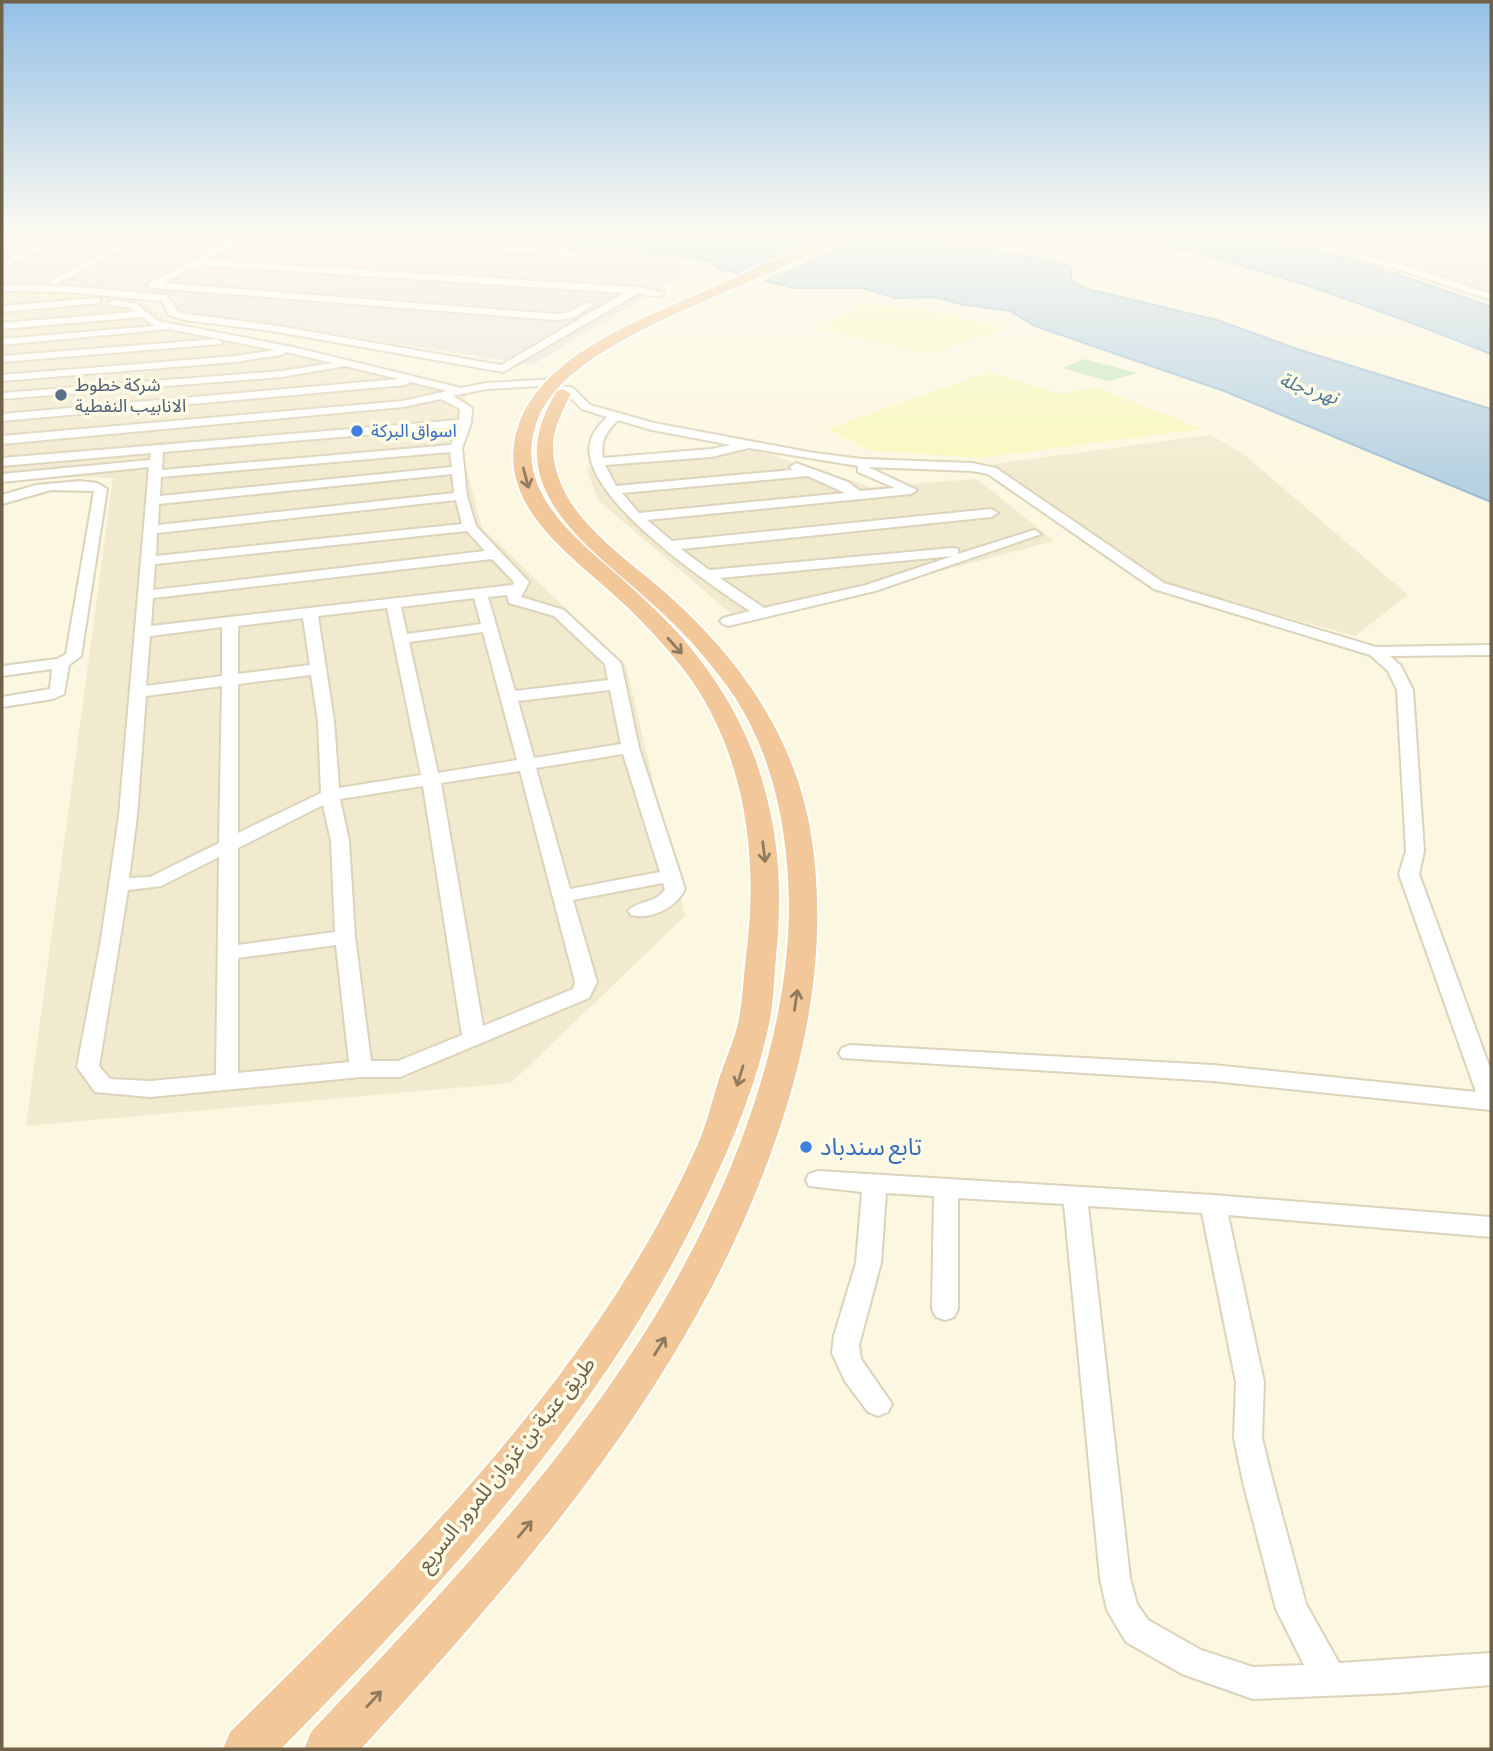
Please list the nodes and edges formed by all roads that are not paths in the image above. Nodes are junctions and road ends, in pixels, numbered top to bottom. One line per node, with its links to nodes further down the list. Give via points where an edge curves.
1 (99, 318): 7 (street)
2 (148, 318): 8 (street)
3 (190, 318): 4 (street, via 503,369)
4 (591, 318)
5 (660, 318): 16 (highway, طريق عتبة بن غزوان للمرور السريع, via 593,352)
6 (677, 318): 16 (highway, طريق عتبة بن غزوان للمرور السريع)
7 (2, 326)
8 (178, 327): 9 (street); 10 (street)
9 (245, 340): 11 (street); 12 (street)
10 (2, 342)
11 (293, 350): 13 (street); 14 (street)
12 (2, 359)
13 (351, 363): 15 (street); 18 (street, via 282,374)
14 (2, 378)
15 (416, 381): 17 (street); 22 (street)
16 (567, 381): 17 (street); 21 (street, via 586,407); 101 (highway, طريق عتبة بن غزوان للمرور السريع, one-way to 101, via 533,413 522,442 523,470 533,499 568,542 626,594 688,661 720,708 743,762 761,832 767,888 765,950 749,1045 728,1113 697,1186 653,1266 594,1356 516,1460 419,1573); 102 (highway, طريق عتبة بن غزوان للمرور السريع, one-way to 16, via 437,1633 536,1517 615,1413 678,1317 718,1243 748,1173 778,1083 796,1000 803,936 802,877 796,824 778,760 756,713 712,653 588,533 559,498 547,472 544,442)
17 (457, 390): 19 (street)
18 (2, 396)
19 (444, 396): 20 (street); 24 (street, via 466,408)
20 (425, 401): 23 (street); 25 (street, via 429,415)
21 (615, 416): 28 (street); 33 (street, via 594,447)
22 (2, 418)
23 (243, 419): 26 (street); 27 (street)
24 (465, 423): 25 (street); 29 (street)
25 (419, 427): 27 (street)
26 (2, 440)
27 (242, 442): 32 (street)
28 (746, 445): 30 (street); 33 (street); 35 (street)
29 (456, 448): 32 (street); 34 (street)
30 (839, 461): 40 (street, via 911,490); 66 (street, via 992,471 1159,586)
31 (2, 462): 32 (street)
32 (156, 462): 36 (street); 42 (street)
33 (598, 462): 38 (street)
34 (458, 470): 39 (street); 42 (street)
35 (808, 472): 37 (street); 40 (street)
36 (2, 478)
37 (666, 486): 38 (street); 43 (street)
38 (613, 490): 45 (street)
39 (461, 496): 46 (street); 47 (street)
40 (858, 496): 43 (street)
41 (2, 500): 67 (street, via 28,490 89,485 101,489 73,656)
42 (153, 501): 47 (street)
43 (679, 513): 45 (street)
44 (991, 513): 49 (street)
45 (635, 517): 49 (street)
46 (470, 527): 51 (street); 52 (street)
47 (150, 530): 52 (street)
48 (1034, 534): 50 (street)
49 (668, 546): 53 (street)
50 (998, 547): 53 (street); 59 (street, via 870,588)
51 (496, 554): 54 (street, via 522,582); 56 (street)
52 (148, 561): 56 (street)
53 (706, 575): 59 (street)
54 (518, 589): 55 (street); 71 (street, via 513,600 559,613 613,663)
55 (480, 593): 57 (street); 62 (street)
56 (145, 595): 63 (street)
57 (393, 603): 58 (street); 64 (street)
58 (310, 612): 61 (street); 68 (street)
59 (762, 613): 60 (street)
60 (728, 621)
61 (230, 622): 63 (street); 70 (street)
62 (490, 627): 64 (street); 73 (street)
63 (142, 632): 72 (street)
64 (401, 639): 77 (street)
65 (1491, 650): 66 (street)
66 (1375, 652): 90 (street, via 1395,669 1405,690 1415,851 1409,874)
67 (61, 663): 69 (street); 74 (street, via 58,691)
68 (318, 669): 70 (street); 78 (street)
69 (2, 671)
70 (231, 681): 72 (street); 79 (street)
71 (619, 684): 73 (street); 75 (street)
72 (138, 692): 81 (street)
73 (509, 697): 76 (street)
74 (2, 702)
75 (630, 748): 76 (street); 80 (street)
76 (527, 764): 77 (street); 82 (street)
77 (431, 779): 78 (street); 86 (street)
78 (330, 795): 79 (street); 84 (street, via 340,841)
79 (230, 845): 81 (street, via 155,882); 85 (street)
80 (671, 876): 82 (street); 83 (street, via 672,898)
81 (118, 886): 89 (street, via 88,1067 103,1086 150,1089)
82 (563, 896): 86 (street, via 586,982 582,993)
83 (638, 911)
84 (345, 937): 85 (street); 88 (street)
85 (229, 953): 89 (street)
86 (474, 1039): 88 (street, via 400,1069)
87 (850, 1053): 90 (street, via 1226,1074)
88 (361, 1069): 89 (street)
89 (227, 1080)
90 (1491, 1102)
91 (818, 1180): 92 (street)
92 (874, 1184): 93 (street); 98 (street, via 875,1227 846,1354)
93 (946, 1188): 94 (street); 97 (street)
94 (1075, 1196): 95 (street); 100 (street, via 1115,1578 1123,1610 1138,1631 1193,1663 1253,1683)
95 (1213, 1204): 96 (street); 100 (street, via 1250,1382 1248,1438 1258,1482 1292,1609)
96 (1491, 1227)
97 (945, 1309)
98 (878, 1404)
99 (1491, 1669): 100 (street)
100 (1330, 1680)
101 (247, 1749)
102 (328, 1749)

